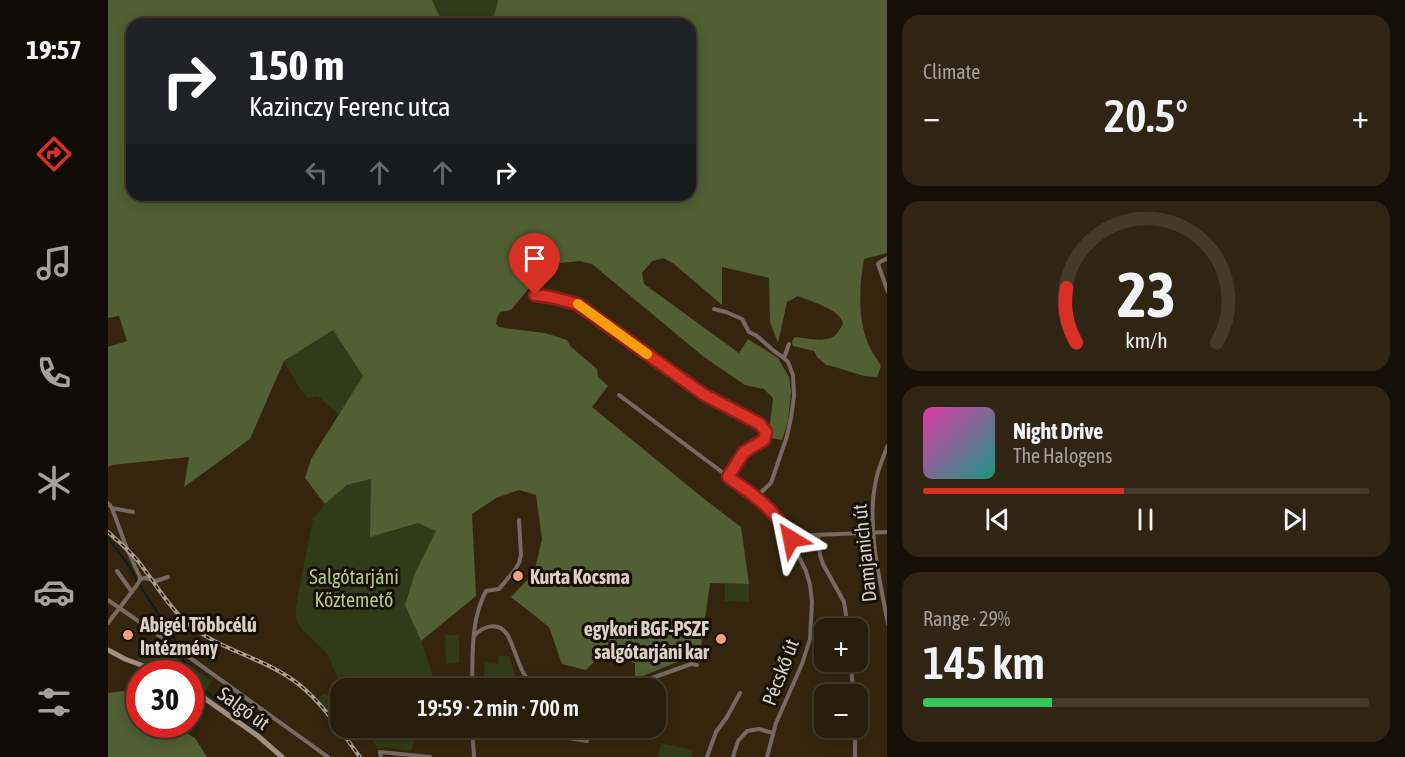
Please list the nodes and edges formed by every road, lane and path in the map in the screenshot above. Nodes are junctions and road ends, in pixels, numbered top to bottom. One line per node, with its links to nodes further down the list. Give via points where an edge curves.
1 (887, 258): 2 (street, via 878,264)
2 (887, 289)
3 (535, 295): 9 (street, via 577,304 703,394 760,424 766,432 764,440 744,452)
4 (714, 309): 6 (street, via 738,317 748,332)
5 (789, 344): 6 (street)
6 (784, 358): 10 (street, via 794,382 790,426 771,483)
7 (619, 395): 9 (street, Pécskő út)
8 (887, 448): 15 (street, Damjanich út, via 874,485)
9 (728, 477): 10 (street, Pécskő út)
10 (756, 497): 18 (street, Pécskő út)
11 (108, 503): 12 (street)
12 (112, 508): 13 (street); 21 (street, via 139,573)
13 (133, 512)
14 (519, 520): 27 (street, via 519,563 499,589 486,591)
15 (873, 532): 16 (street); 17 (street); 26 (street, Damjanich út)
16 (887, 532)
17 (818, 535): 18 (street); 25 (street, via 823,564 844,602)
18 (792, 540): 39 (street, Pécskő út, via 806,571 813,611 802,663)
19 (117, 571): 22 (street)
20 (168, 577): 21 (street)
21 (139, 582): 22 (street)
22 (132, 592): 24 (street)
23 (108, 600): 24 (street)
24 (119, 608): 28 (street); 46 (street)
25 (846, 618)
26 (887, 618)
27 (475, 622): 29 (street); 30 (street)
28 (108, 623)
29 (486, 627): 30 (street); 35 (street, via 505,632)
30 (473, 636): 34 (street)
31 (108, 650): 32 (main road)
32 (128, 660)
33 (697, 665): 36 (street, via 691,663)
34 (472, 678)
35 (527, 678)
36 (652, 678)
37 (740, 693): 49 (street, via 716,732)
38 (204, 698): 45 (main road, Salgó út)
39 (773, 733): 50 (street, via 747,730); 51 (street, Pécskő út)
40 (473, 738): 48 (street)
41 (568, 738): 43 (street)
42 (855, 738): 52 (street)
43 (587, 741)
44 (380, 755): 47 (street)
45 (281, 756)
46 (328, 757)
47 (430, 757)
48 (474, 757)
49 (707, 757)
50 (733, 757)
51 (767, 757)
52 (855, 757)

